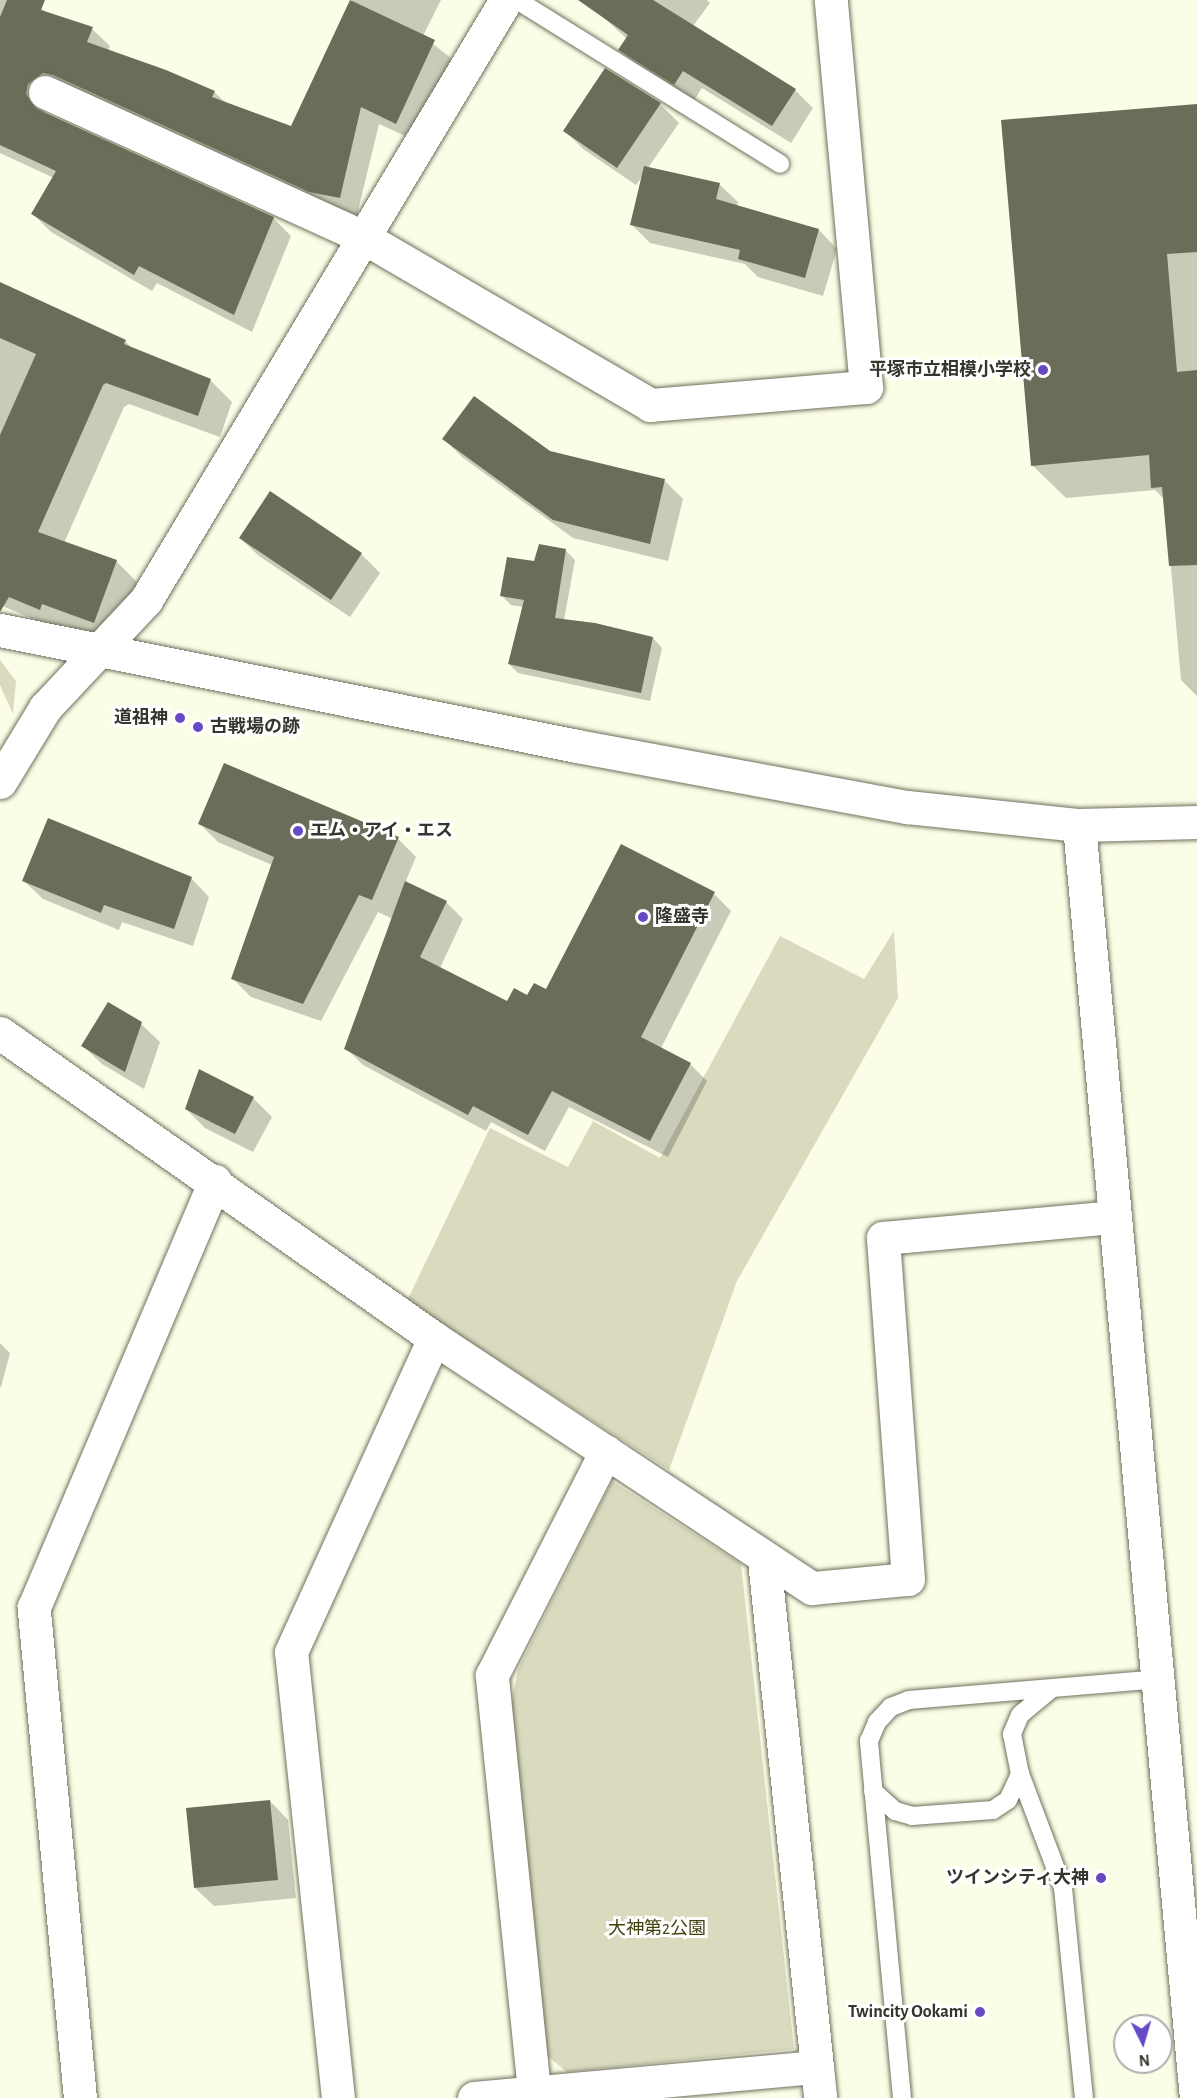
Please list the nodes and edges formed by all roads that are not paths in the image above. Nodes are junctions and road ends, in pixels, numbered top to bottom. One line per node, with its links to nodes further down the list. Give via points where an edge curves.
1 (506, 0): 6 (street)
2 (517, 0): 5 (lane)
3 (831, 0): 6 (street, via 866,387 650,405)
4 (45, 92): 6 (street)
5 (780, 164)
6 (363, 237): 8 (street, via 146,600)
7 (0, 630): 8 (street)
8 (101, 651): 9 (street, via 45,708); 11 (street, via 907,807)
9 (0, 782)
10 (1197, 822): 11 (street)
11 (1078, 825): 14 (street)
12 (0, 1034): 13 (street)
13 (215, 1181): 15 (street); 24 (street, via 34,1607)
14 (1115, 1217): 17 (street, via 883,1238 908,1579 812,1588); 18 (street)
15 (434, 1338): 16 (street); 25 (street, via 291,1652)
16 (606, 1451): 17 (street); 23 (street, via 492,1676)
17 (764, 1560): 22 (street)
18 (1157, 1679): 19 (lane); 29 (street)
19 (1052, 1688): 20 (lane, via 1020,1715 1012,1734); 21 (lane, via 909,1700 891,1707 877,1722 868,1741)
20 (1020, 1774): 21 (lane, via 1008,1800 993,1810 912,1816 895,1811); 28 (lane, via 1063,1888)
21 (873, 1791): 27 (lane)
22 (819, 2083): 23 (street)
23 (534, 2091): 26 (street)
24 (80, 2098)
25 (338, 2098)
26 (474, 2098)
27 (902, 2098)
28 (1084, 2098)
29 (1196, 2098)

